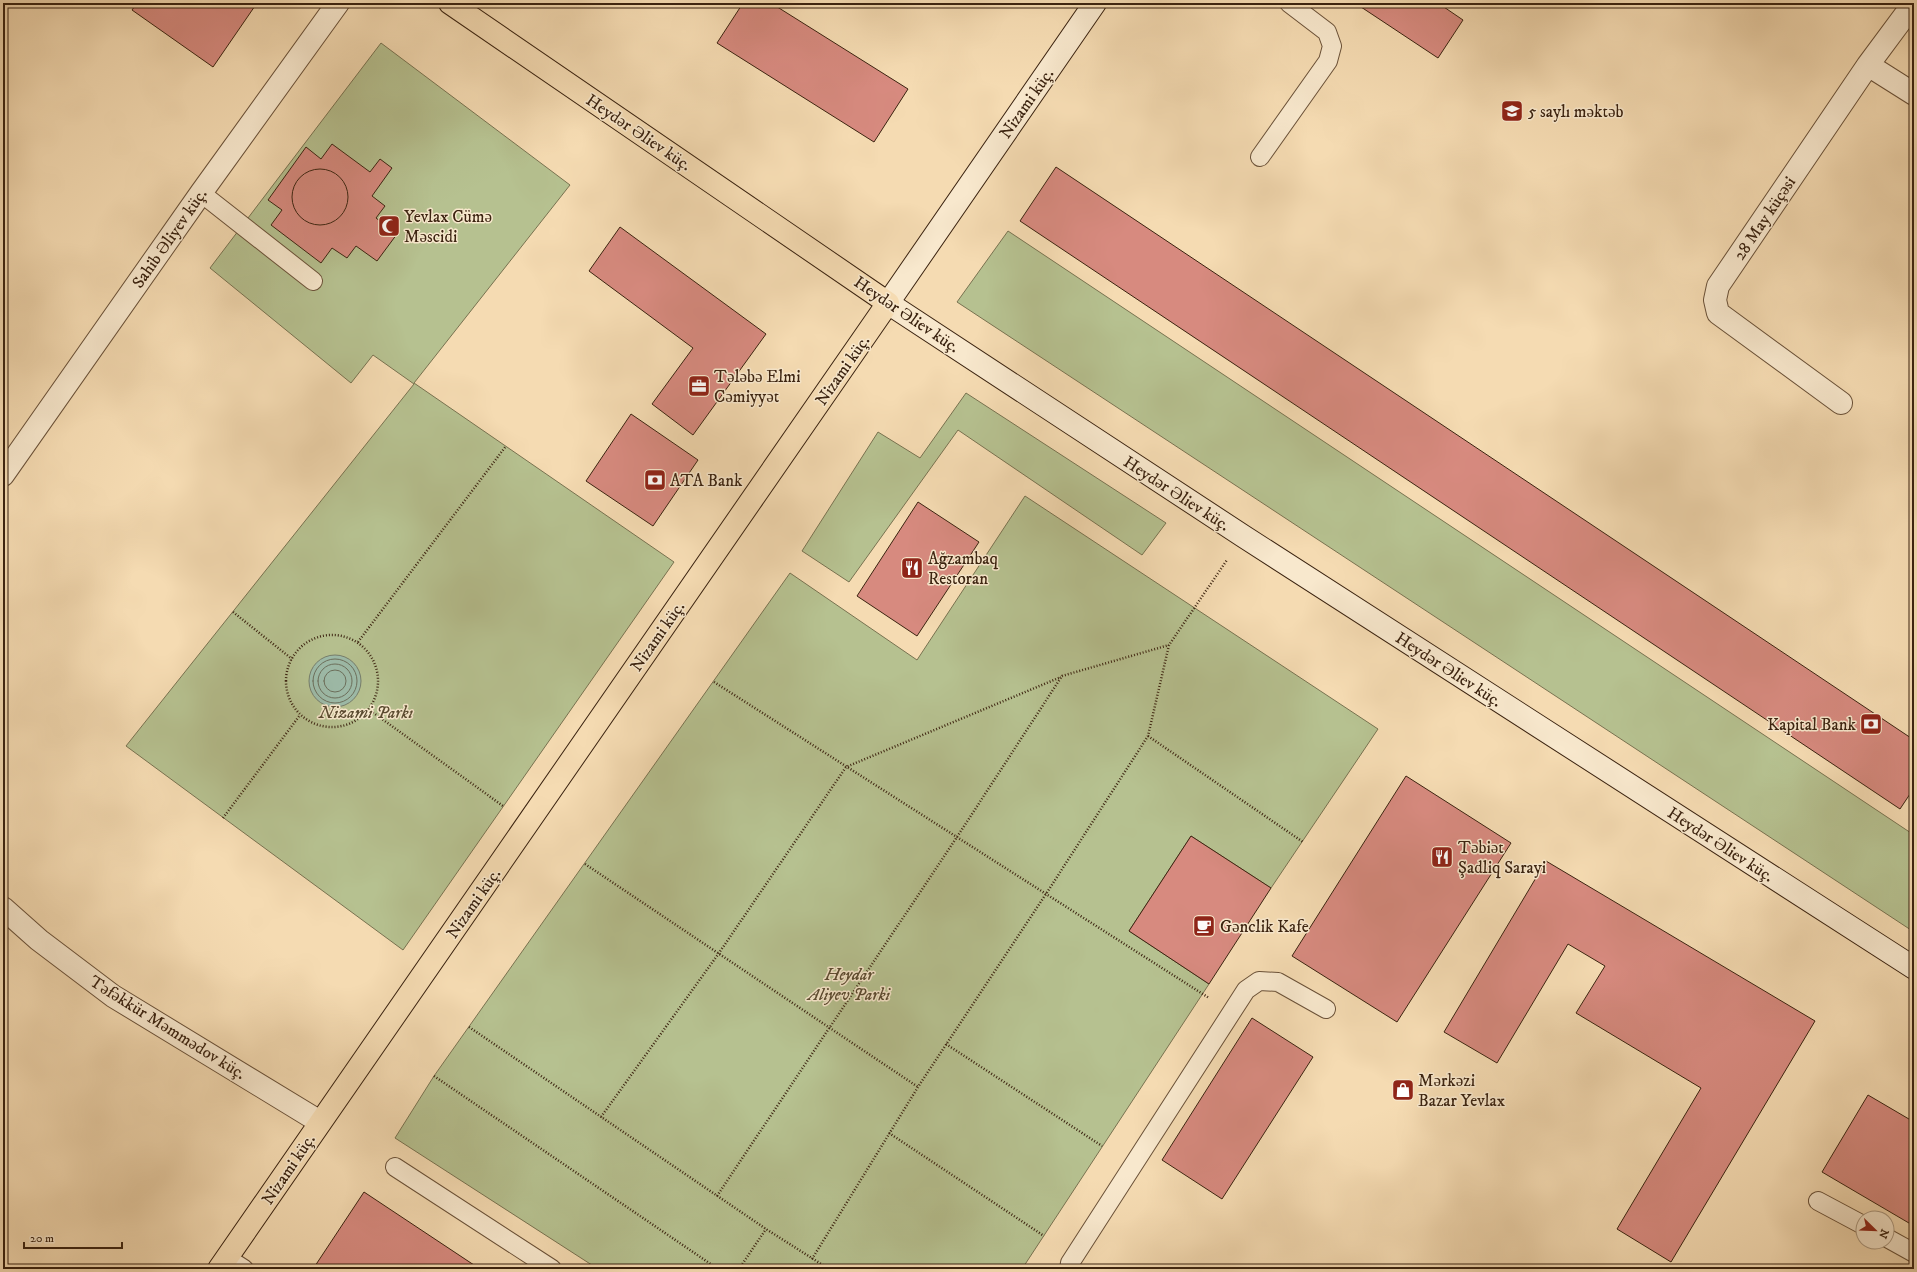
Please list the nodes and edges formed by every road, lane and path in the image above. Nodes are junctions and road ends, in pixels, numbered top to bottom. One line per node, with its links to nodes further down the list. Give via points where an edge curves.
1 (338, 3): 9 (street, Sahib Əliyev küç.)
2 (450, 3): 11 (highway, Heydər Əliev küç.)
3 (1095, 3): 11 (street, Nizami küç.)
4 (1289, 3): 8 (lane, via 1327,32 1332,46 1328,61)
5 (1914, 3): 6 (street, 28 May küçəsi)
6 (1868, 66): 7 (street); 12 (street, 28 May küçəsi, via 1718,286 1715,300 1718,313)
7 (1914, 94)
8 (1260, 157)
9 (201, 193): 10 (lane); 14 (street, Sahib Əliyev küç.)
10 (313, 281)
11 (888, 302): 15 (street, Heydər Əliev küç.); 43 (highway, Nizami küç.)
12 (1841, 403)
13 (506, 446): 17 (path)
14 (3, 475)
15 (1242, 536): 18 (path); 34 (street, Heydər Əliev küç.)
16 (233, 612): 19 (path)
17 (358, 642): 19 (path, via 344,636 328,635 314,638 301,647); 22 (path, via 369,652 376,666 376,696)
18 (1169, 644): 20 (path); 24 (path)
19 (292, 659): 23 (path, via 287,673 286,689 291,703)
20 (1062, 676): 25 (path); 28 (path)
21 (714, 682): 25 (path)
22 (368, 710): 23 (path, via 357,720 343,726 328,728 313,724); 26 (path)
23 (300, 715): 27 (path)
24 (1148, 736): 29 (path); 31 (path)
25 (846, 767): 28 (path); 33 (path)
26 (503, 806)
27 (223, 818)
28 (957, 838): 31 (path); 38 (path)
29 (1303, 842)
30 (585, 864): 33 (path)
31 (1046, 894): 35 (path); 39 (path)
32 (3, 908): 43 (street, Təfəkkür Məmmədov küç., via 39,940 113,996)
33 (719, 953): 38 (path); 42 (path)
34 (1914, 968)
35 (1213, 1001)
36 (1326, 1009): 60 (lane, via 1278,982 1259,981 1246,990 1070,1263)
37 (469, 1027): 42 (path)
38 (830, 1027): 41 (path); 47 (path)
39 (946, 1044): 41 (path); 45 (path)
40 (434, 1076): 57 (path)
41 (918, 1087): 44 (path)
42 (601, 1117): 47 (path)
43 (320, 1122): 55 (highway, Nizami küç.)
44 (888, 1133): 51 (path); 54 (path)
45 (1102, 1146)
46 (395, 1167): 56 (lane)
47 (716, 1196): 50 (path)
48 (1818, 1201): 49 (lane)
49 (1855, 1221)
50 (766, 1229): 54 (path); 58 (path)
51 (1044, 1236)
52 (1895, 1242): 53 (lane)
53 (1914, 1253)
54 (812, 1259): 59 (path)
55 (230, 1265)
56 (552, 1269)
57 (718, 1269)
58 (739, 1269)
59 (829, 1269)
60 (1069, 1269)

